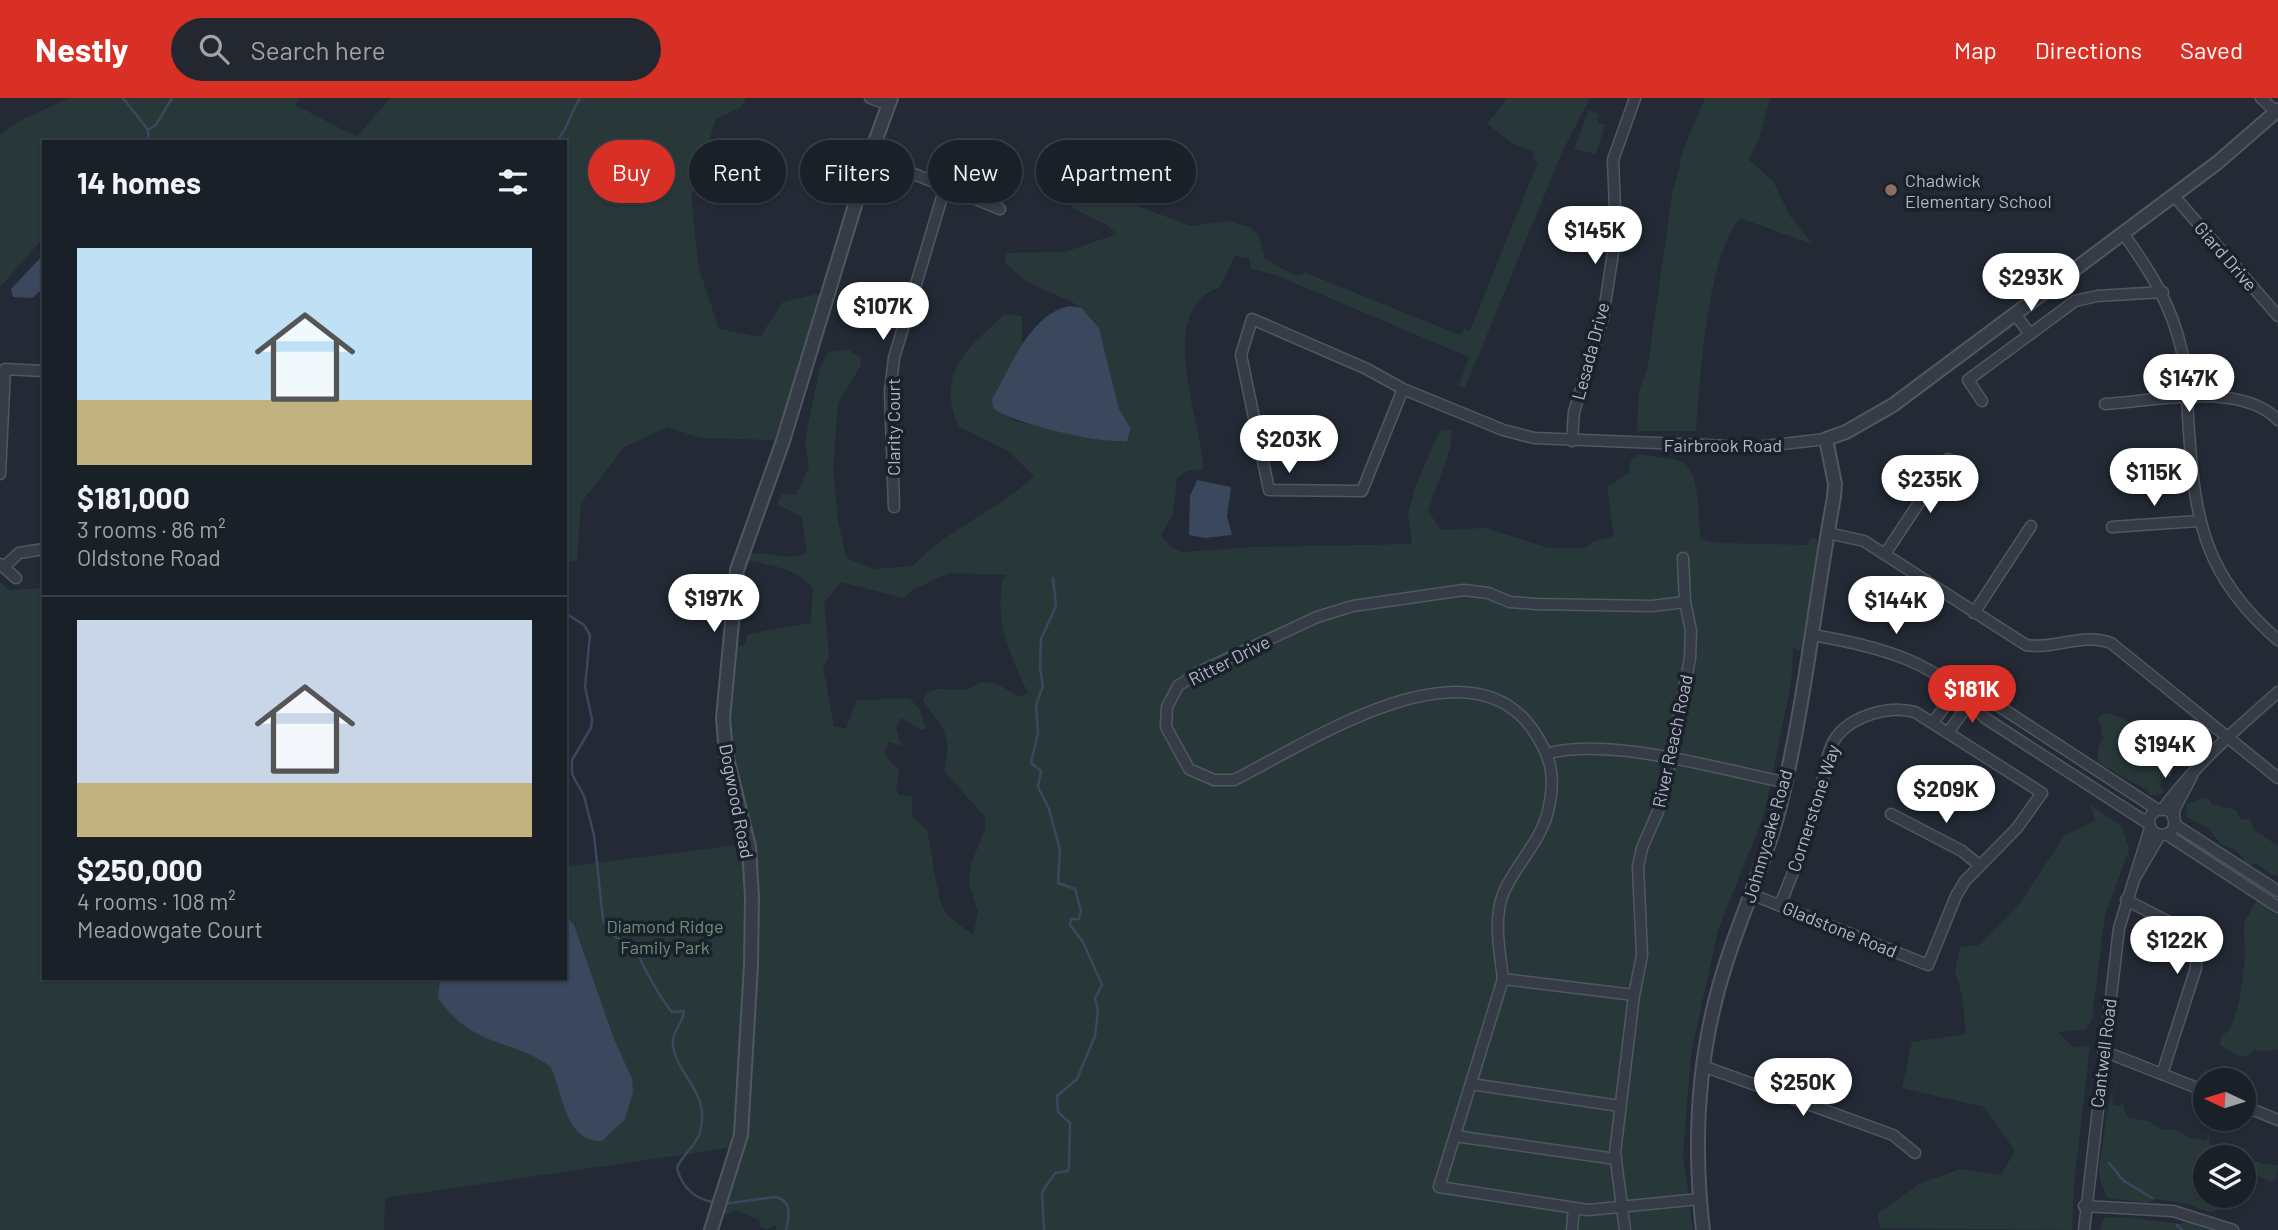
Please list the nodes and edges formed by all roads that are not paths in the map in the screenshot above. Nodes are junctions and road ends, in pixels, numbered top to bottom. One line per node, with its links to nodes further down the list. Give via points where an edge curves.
1 (870, 98): 4 (street)
2 (1635, 98): 24 (street, Lesada Drive, via 1613,160 1616,233 1603,317 1576,404)
3 (2261, 98): 5 (street)
4 (890, 102): 6 (street, Dogwood Road)
5 (2277, 111): 7 (street, Fairbrook Road)
6 (876, 140)
7 (2174, 196): 12 (street, Fairbrook Road); 15 (street, Giard Drive)
8 (856, 203): 82 (street, Dogwood Road, via 783,441 737,570 723,718 726,754 747,834 752,915 743,1120 736,1160)
9 (940, 203): 27 (street, Clarity Court, via 894,358 890,391)
10 (985, 203): 11 (street)
11 (1000, 209)
12 (2123, 233): 13 (street); 14 (street, Fairbrook Road)
13 (2164, 292): 16 (street, via 2075,301); 19 (street, via 2182,351)
14 (2015, 314): 16 (street); 23 (street, Fairbrook Road, via 1893,405)
15 (2278, 316)
16 (2030, 334): 20 (street, via 1968,380)
17 (42, 371): 26 (street, via 5,369)
18 (1403, 389): 18 (street, Fairbrook Road, via 1362,491 1269,490 1241,355 1252,319); 24 (street, Fairbrook Road, via 1503,430)
19 (2187, 399): 21 (street); 22 (street, via 2233,397 2263,408); 28 (street)
20 (1982, 401)
21 (2105, 404)
22 (2278, 420)
23 (1826, 439): 24 (street, Fairbrook Road, via 1756,447); 31 (street, Johnnycake Road, via 1835,484)
24 (1572, 441)
25 (1948, 459): 33 (street)
26 (0, 474)
27 (894, 508)
28 (2199, 521): 30 (street); 40 (street, via 2213,559 2235,596)
29 (2031, 526): 38 (street)
30 (2112, 527)
31 (1828, 533): 33 (street, via 1855,538); 39 (street, Johnnycake Road)
32 (42, 548): 35 (street, via 19,553)
33 (1885, 554): 38 (street)
34 (1683, 558): 37 (street, River Reach Road)
35 (2, 565): 36 (street)
36 (16, 578)
37 (1685, 601): 47 (street, Ritter Drive, via 1652,606 1536,604 1464,590 1353,606 1317,617 1197,673 1178,686 1167,707 1166,727 1189,769 1214,780 1234,780 1383,706 1445,691 1499,699 1527,721); 48 (street, River Reach Road, via 1690,658)
38 (1974, 613): 46 (street, via 2025,646 2096,639 2111,643)
39 (1813, 635): 41 (street, via 1891,650); 51 (street, Johnnycake Road)
40 (2278, 640)
41 (1957, 691): 43 (street); 44 (street)
42 (2278, 692): 46 (street)
43 (1971, 701): 45 (street); 52 (street, via 1994,703); 55 (street, via 1985,718)
44 (1933, 722): 45 (street, Cornerstone Way); 62 (street, Cornerstone Way, via 1893,707 1839,734)
45 (1949, 731): 57 (street, Cornerstone Way, via 2042,793 2018,828)
46 (2227, 736): 49 (street); 50 (street)
47 (1549, 752): 48 (street, via 1571,747 1615,749); 65 (street, via 1552,787 1546,817 1502,896 1498,929)
48 (1671, 760): 51 (street); 66 (street, River Reach Road, via 1663,800 1638,867 1642,955)
49 (2194, 772): 52 (street); 54 (street, via 2175,808)
50 (2278, 778)
51 (1784, 782): 60 (street, Johnnycake Road)
52 (2160, 810): 54 (street); 55 (street, Cantwell Road, via 2151,816)
53 (1891, 814): 57 (street, via 1962,851)
54 (2174, 821): 56 (street, Cantwell Road); 59 (street)
55 (2150, 826): 56 (street); 58 (street, Cantwell Road)
56 (2163, 835): 58 (street, Cantwell Road); 63 (street)
57 (1979, 865): 64 (street, Cornerstone Way, via 1956,896)
58 (2134, 878): 61 (street, Cantwell Road)
59 (2278, 891)
60 (1751, 894): 62 (street, Gladstone Road); 68 (street, Johnnycake Road, via 1727,959)
61 (2126, 900): 67 (street, Cantwell Road); 69 (street, via 2181,928 2196,948 2196,968)
62 (1780, 905): 64 (street, Gladstone Road)
63 (2278, 907)
64 (1928, 965)
65 (1503, 979): 66 (street); 70 (street)
66 (1634, 995): 72 (street, River Reach Road)
67 (2103, 1051): 69 (street); 79 (street, Cantwell Road)
68 (1703, 1066): 76 (street, via 1893,1135); 78 (street, Johnnycake Road, via 1697,1136)
69 (2162, 1074): 71 (street)
70 (1471, 1084): 72 (street); 75 (street)
71 (2193, 1086)
72 (1620, 1106): 77 (street, River Reach Road)
73 (2256, 1111): 74 (street)
74 (2278, 1120)
75 (1454, 1136): 77 (street); 81 (street, via 1439,1187)
76 (1915, 1153)
77 (1616, 1159): 80 (street, River Reach Road)
78 (1700, 1199): 80 (street); 85 (street, Johnnycake Road)
79 (2084, 1206): 86 (street, Cantwell Road); 87 (street, via 2173,1211)
80 (1623, 1207): 81 (street); 84 (street, River Reach Road)
81 (1574, 1208): 83 (street)
82 (711, 1230)
83 (1573, 1230)
84 (1625, 1230)
85 (1703, 1230)
86 (2084, 1230)
87 (2233, 1230)

